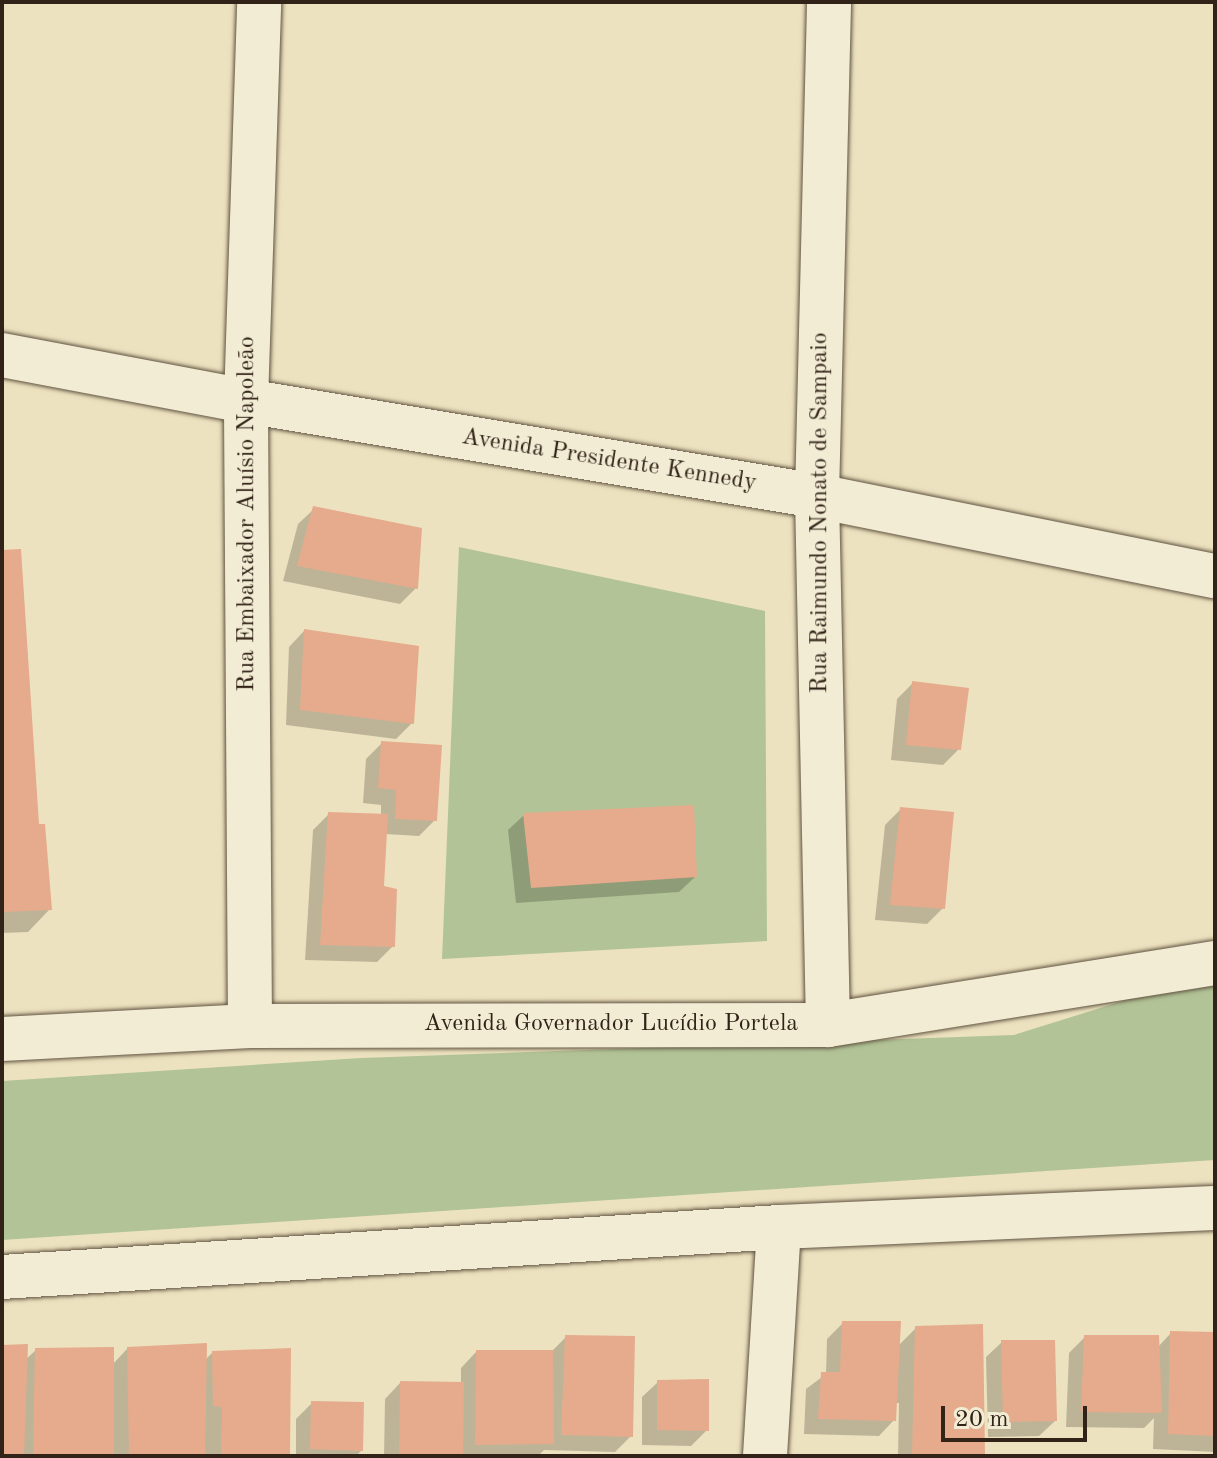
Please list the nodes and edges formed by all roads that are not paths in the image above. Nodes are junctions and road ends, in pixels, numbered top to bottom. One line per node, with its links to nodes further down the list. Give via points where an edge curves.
1 (259, 2): 4 (street, Rua Embaixador Aluísio Napoleão)
2 (829, 2): 5 (street, Rua Raimundo Nonato de Sampaio)
3 (2, 355): 4 (street, Avenida Presidente Kennedy)
4 (246, 401): 5 (street, Avenida Presidente Kennedy); 9 (street, Rua Embaixador Aluísio Napoleão)
5 (817, 496): 6 (street, Avenida Presidente Kennedy); 8 (street, Rua Raimundo Nonato de Sampaio)
6 (1215, 576)
7 (1215, 963): 8 (street, Avenida Governador Lucídio Portela)
8 (828, 1025): 9 (street, Avenida Governador Lucídio Portela)
9 (250, 1026): 10 (street, Avenida Governador Lucídio Portela)
10 (2, 1039)
11 (1215, 1208): 12 (street)
12 (779, 1227): 13 (street); 14 (street)
13 (2, 1277)
14 (765, 1456)

